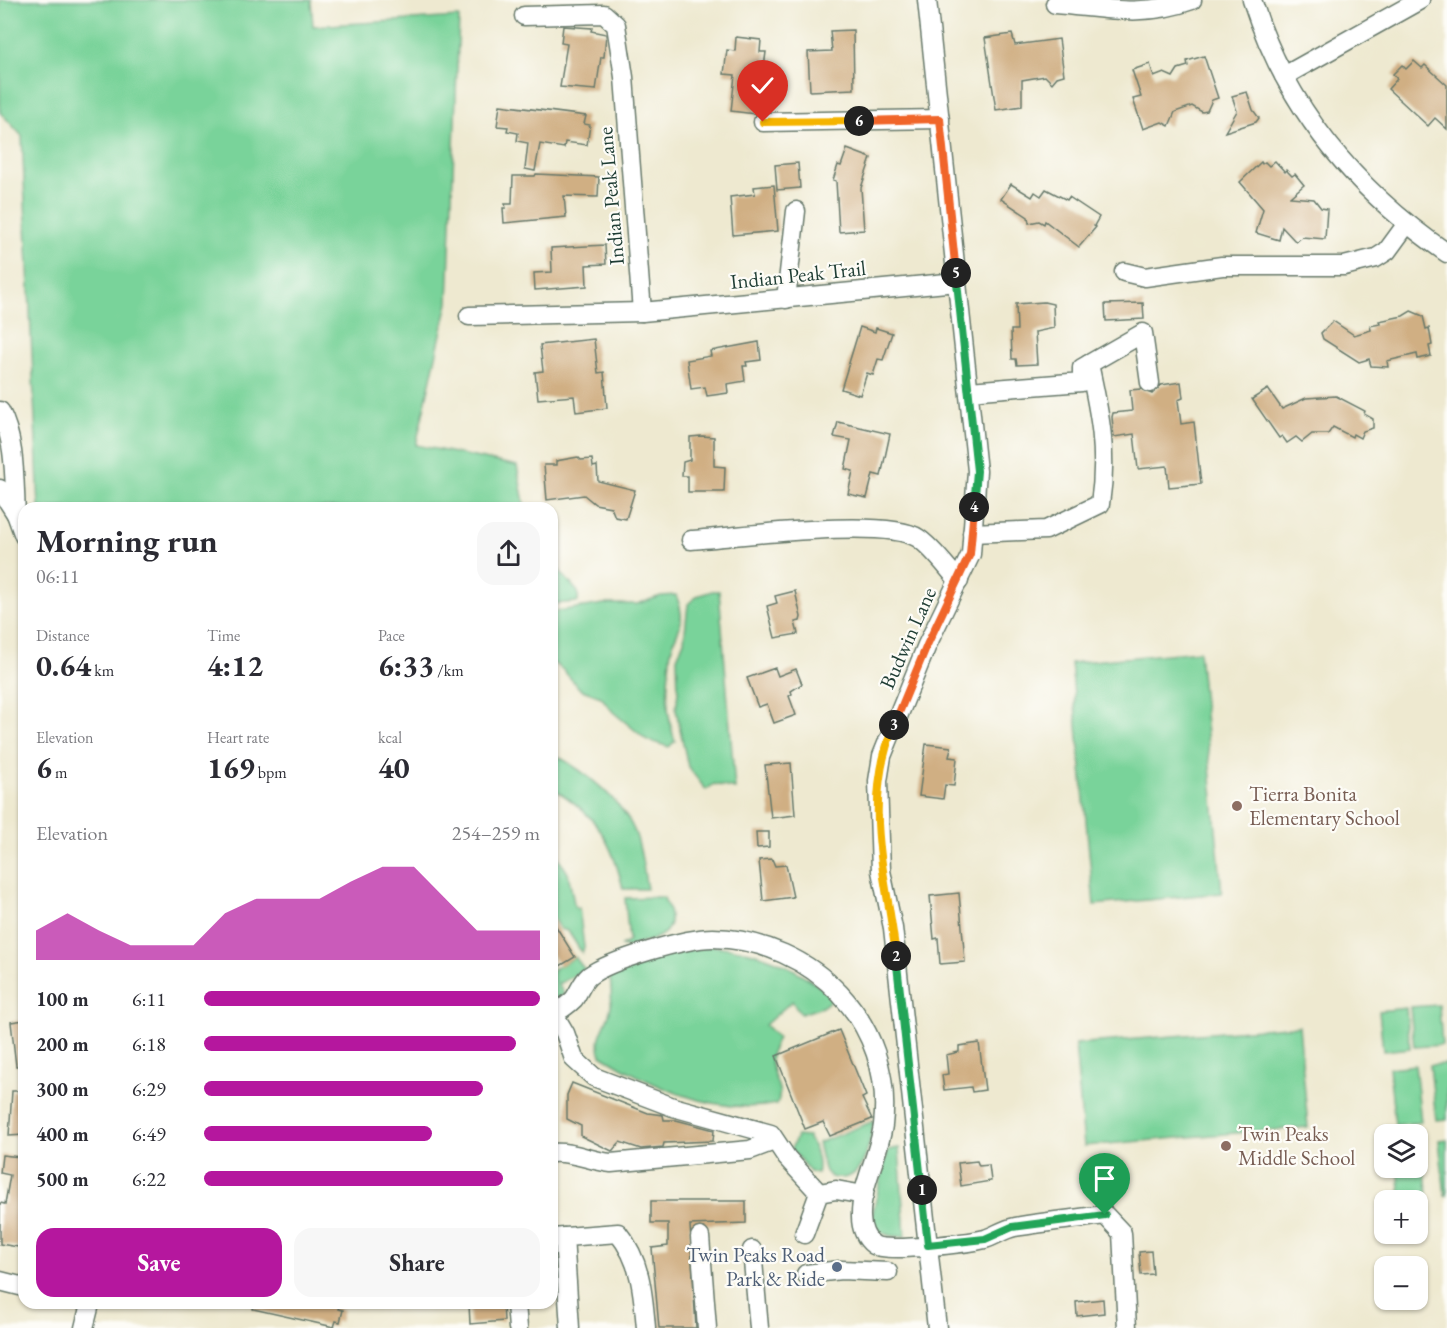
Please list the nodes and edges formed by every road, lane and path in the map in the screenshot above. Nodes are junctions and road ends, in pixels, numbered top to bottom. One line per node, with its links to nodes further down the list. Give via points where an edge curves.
1 (927, 0): 8 (street, Budwin Lane)
2 (1192, 0): 5 (street, via 1147,12)
3 (1252, 0): 7 (street, via 1260,27)
4 (1420, 0): 7 (street)
5 (1055, 4)
6 (524, 16): 16 (street, Indian Peak Lane, via 604,14 616,24 624,77)
7 (1284, 76): 11 (street, via 1310,120 1347,168)
8 (940, 119): 9 (street); 14 (street, Budwin Lane)
9 (763, 122)
10 (796, 211): 15 (street)
11 (1406, 225): 12 (street); 13 (street, via 1387,251 1344,266 1222,266 1145,277)
12 (1447, 253)
13 (1124, 272)
14 (957, 282): 15 (street, Indian Peak Trail); 20 (street, Budwin Lane)
15 (786, 299): 16 (street, Indian Peak Trail)
16 (642, 312): 17 (street, Indian Peak Trail)
17 (469, 316)
18 (1089, 364): 19 (street, via 1143,333); 20 (street, via 1082,368 1082,382); 25 (street, via 1101,415 1105,471 1100,504 1046,530)
19 (1150, 383)
20 (969, 391): 25 (street, Budwin Lane, via 977,471)
21 (0, 411): 23 (street, via 11,448)
22 (0, 489): 23 (street)
23 (16, 514): 24 (street)
24 (18, 520)
25 (972, 533): 27 (street, Budwin Lane, via 970,554)
26 (691, 540): 27 (street, via 813,529 882,529 918,538)
27 (959, 581): 37 (street, Budwin Lane, via 927,645 887,742 878,781 881,872 893,928)
28 (558, 1010): 33 (street, via 573,999 588,976 689,940 753,942 788,955 837,990 869,1036 879,1064 884,1096 880,1147)
29 (558, 1022): 30 (street, via 574,1059 594,1077)
30 (772, 1138): 31 (street, via 750,1150 611,1163); 32 (street)
31 (558, 1152)
32 (819, 1193): 33 (street, via 836,1190); 34 (street)
33 (864, 1195): 37 (street, via 861,1218 872,1244 887,1249)
34 (804, 1234)
35 (700, 1236): 49 (street)
36 (558, 1238): 47 (street); 48 (street, via 618,1233 632,1250 643,1287)
37 (928, 1245): 51 (street, Budwin Lane); 52 (street, via 985,1239 1012,1227 1105,1215 1122,1233)
38 (752, 1250): 50 (street)
39 (888, 1272): 40 (street, via 841,1270)
40 (806, 1274)
41 (0, 1281): 42 (street)
42 (18, 1286)
43 (89, 1309): 45 (street)
44 (516, 1309): 46 (street)
45 (84, 1328)
46 (518, 1328)
47 (570, 1328)
48 (646, 1328)
49 (707, 1328)
50 (759, 1328)
51 (937, 1328)
52 (1127, 1328)

